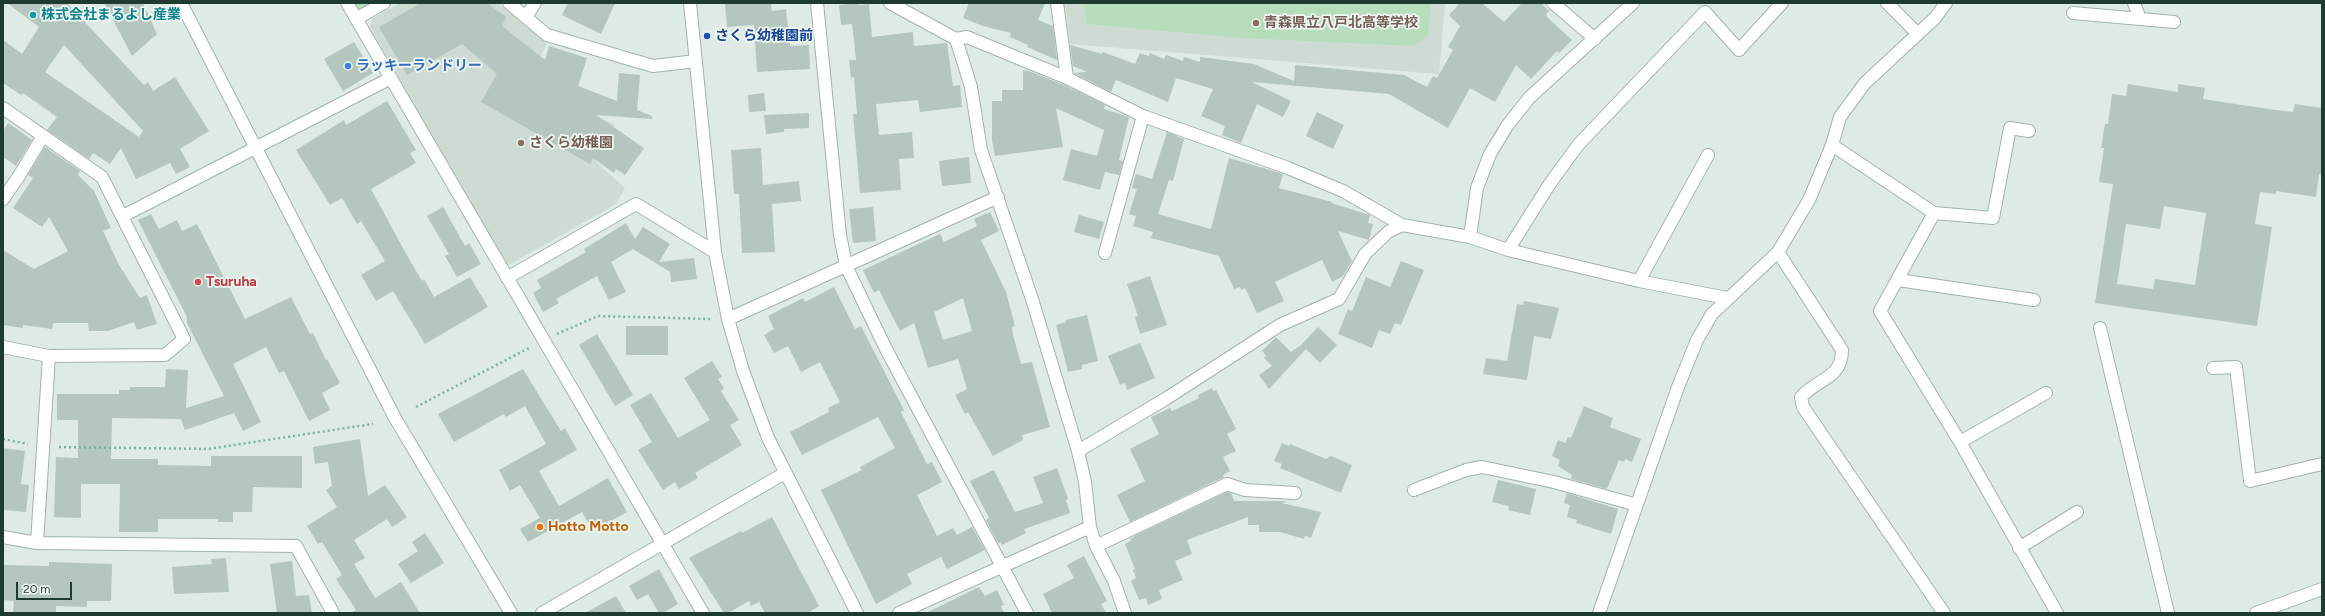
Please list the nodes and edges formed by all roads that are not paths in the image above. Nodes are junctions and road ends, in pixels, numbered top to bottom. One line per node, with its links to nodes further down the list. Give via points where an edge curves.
1 (181, 3): 32 (street)
2 (347, 3): 18 (street)
3 (384, 3): 18 (street)
4 (510, 3): 17 (street)
5 (535, 3): 17 (street)
6 (690, 3): 24 (street)
7 (817, 3): 44 (street, via 840,235)
8 (890, 3): 22 (street)
9 (1057, 3): 26 (street)
10 (1633, 3): 23 (street)
11 (1782, 3): 40 (street, via 1739,50 1705,12 1578,145)
12 (1887, 3): 21 (street)
13 (1946, 3): 21 (street)
14 (2134, 3): 19 (street)
15 (1555, 4): 23 (street)
16 (2073, 13): 19 (street)
17 (526, 17): 24 (street, via 547,35 653,66)
18 (356, 19): 25 (street)
19 (2140, 19): 20 (street)
20 (2174, 22)
21 (1918, 34): 31 (street, via 1865,83 1840,117)
22 (956, 39): 26 (street, via 967,37); 34 (street, via 971,87 982,150)
23 (1595, 39): 39 (street, via 1529,98 1507,126 1490,154 1477,188)
24 (696, 61): 41 (street)
25 (391, 78): 32 (street); 45 (street)
26 (1067, 78): 28 (street)
27 (3, 108): 30 (street)
28 (1143, 116): 38 (street, via 1344,191); 42 (street)
29 (2029, 132): 36 (street, via 2010,128 1993,218)
30 (43, 136): 35 (street, via 20,176); 37 (street, via 102,177)
31 (1832, 145): 36 (street); 43 (street, via 1810,200)
32 (256, 147): 37 (street); 73 (street, via 395,418)
33 (1708, 155): 46 (street)
34 (998, 197): 44 (street); 57 (street)
35 (3, 199)
36 (1934, 213): 47 (street)
37 (123, 216): 53 (street, via 184,339 165,356)
38 (1402, 225): 39 (street); 57 (street, via 1388,232 1365,254 1339,299 1280,325 1167,398)
39 (1470, 237): 40 (street)
40 (1508, 250): 46 (street)
41 (715, 252): 45 (street, via 636,204); 50 (street)
42 (1105, 252)
43 (1778, 252): 48 (street); 81 (street, via 1842,350 1842,362 1836,372 1808,389 1801,397 1803,407)
44 (846, 266): 50 (street); 70 (street, via 886,349)
45 (506, 278): 67 (street)
46 (1639, 280): 48 (street)
47 (1898, 280): 49 (street); 56 (street, via 1880,311)
48 (1727, 298): 62 (street, via 1712,314 1697,340)
49 (2034, 300)
50 (728, 319): 59 (street, via 743,371 768,438)
51 (2100, 328): 83 (street)
52 (3, 347): 53 (street)
53 (49, 356): 66 (street)
54 (2213, 368): 58 (street, via 2236,366 2250,481)
55 (2046, 393): 56 (street)
56 (1960, 442): 69 (street)
57 (1078, 451): 64 (street, via 1085,482)
58 (2322, 464)
59 (785, 473): 67 (street); 76 (street)
60 (1414, 490): 62 (street, via 1466,470 1482,467 1554,482)
61 (1295, 493): 68 (street, via 1246,490 1227,484)
62 (1637, 504): 80 (street)
63 (2077, 512): 69 (street)
64 (1090, 527): 68 (street); 70 (street)
65 (3, 537): 66 (street)
66 (37, 543): 72 (street, via 296,546)
67 (662, 543): 74 (street); 75 (street)
68 (1096, 546): 79 (street, via 1114,581)
69 (2019, 548): 82 (street)
70 (1002, 567): 77 (street); 78 (street)
71 (2322, 590): 84 (street)
72 (333, 613)
73 (511, 613)
74 (542, 613)
75 (703, 613)
76 (857, 613)
77 (899, 613)
78 (1027, 613)
79 (1125, 613)
80 (1599, 613)
81 (1944, 613)
82 (2057, 613)
83 (2168, 613)
84 (2256, 613)

